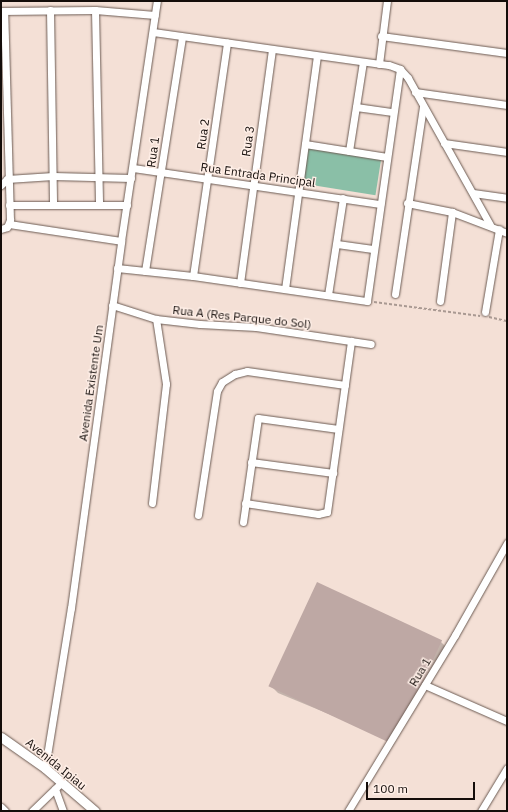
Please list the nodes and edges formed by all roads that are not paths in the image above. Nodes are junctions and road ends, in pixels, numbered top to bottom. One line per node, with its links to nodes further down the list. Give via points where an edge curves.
1 (157, 1): 6 (street, Avenida Existente Um)
2 (386, 1): 8 (street)
3 (50, 10): 4 (street); 5 (street); 29 (street)
4 (95, 10): 6 (street); 30 (street)
5 (2, 11): 32 (street, via 8,131)
6 (155, 15): 7 (street, Avenida Existente Um)
7 (153, 32): 9 (street); 27 (street, Avenida Existente Um)
8 (381, 36): 12 (street); 15 (street)
9 (182, 37): 10 (street); 28 (street, Rua 1)
10 (227, 42): 11 (street); 33 (street, Rua 2)
11 (272, 49): 13 (street); 35 (street, Rua 3)
12 (507, 54)
13 (317, 56): 14 (street); 23 (street)
14 (363, 62): 15 (street); 20 (street)
15 (379, 64): 16 (street)
16 (400, 69): 17 (street); 21 (street)
17 (415, 92): 18 (street); 19 (street)
18 (507, 105)
19 (423, 106): 22 (street); 40 (street)
20 (356, 107): 21 (street); 24 (street)
21 (393, 112): 26 (street)
22 (444, 143): 25 (street); 37 (street)
23 (304, 144): 24 (street); 36 (street)
24 (349, 151): 26 (street)
25 (507, 152)
26 (386, 157): 43 (street)
27 (133, 168): 28 (street, Rua Entrada Principal); 31 (street, Avenida Existente Um)
28 (162, 172): 33 (street, Rua Entrada Principal); 56 (street, Rua 1)
29 (53, 176): 30 (street); 32 (street); 41 (street)
30 (99, 176): 31 (street); 42 (street)
31 (131, 178): 45 (street, Avenida Existente Um)
32 (7, 179): 34 (street); 44 (street)
33 (207, 179): 35 (street, Rua Entrada Principal); 57 (street, Rua 2)
34 (1, 185)
35 (253, 186): 36 (street, Rua Entrada Principal); 58 (street, Rua 3)
36 (296, 192): 38 (street, Rua Entrada Principal); 59 (street)
37 (474, 193): 39 (street); 48 (street)
38 (343, 198): 43 (street, Rua Entrada Principal); 53 (street)
39 (507, 198)
40 (407, 203): 46 (street); 60 (street)
41 (53, 204): 42 (street); 44 (street)
42 (99, 204): 45 (street)
43 (380, 204): 54 (street)
44 (9, 205): 47 (street)
45 (127, 205): 52 (street, Avenida Existente Um)
46 (452, 212): 48 (street); 62 (street)
47 (9, 224): 49 (street); 52 (street)
48 (490, 225): 50 (street)
49 (1, 229)
50 (500, 229): 51 (street); 64 (street)
51 (507, 233)
52 (121, 242): 55 (street, Avenida Existente Um)
53 (337, 244): 54 (street); 61 (street)
54 (374, 249): 61 (street, via 367,301)
55 (117, 268): 56 (street); 63 (street, Avenida Existente Um)
56 (145, 271): 57 (street)
57 (193, 276): 58 (street)
58 (240, 283): 59 (street)
59 (284, 289): 61 (street)
60 (395, 294)
61 (328, 295)
62 (440, 301)
63 (112, 305): 65 (street, Rua A (Res Parque do Sol)); 80 (street, Avenida Existente Um, via 76,577)
64 (485, 312)
65 (156, 318): 66 (street, Rua A (Res Parque do Sol), via 200,324 256,327); 72 (street, via 166,384)
66 (351, 341): 67 (street, Rua A (Res Parque do Sol)); 68 (street)
67 (371, 344)
68 (345, 384): 69 (street); 74 (street, via 247,371 222,382 217,391)
69 (338, 429): 70 (street, via 258,418); 71 (street)
70 (251, 462): 71 (street); 73 (street)
71 (333, 473): 73 (street, via 326,514)
72 (152, 503)
73 (245, 503): 75 (street)
74 (198, 515)
75 (242, 522)
76 (507, 543): 77 (street, Rua 1)
77 (425, 685): 78 (street); 89 (street, Rua 1)
78 (507, 722)
79 (1, 736): 80 (main road, Avenida Ipiau)
80 (45, 768): 82 (main road, Avenida Ipiau)
81 (507, 768): 90 (street)
82 (62, 782): 83 (street); 88 (main road, Avenida Ipiau)
83 (55, 789): 86 (street); 87 (street)
84 (1, 807): 85 (street)
85 (5, 811)
86 (32, 811)
87 (63, 811)
88 (95, 811)
89 (348, 811)
90 (481, 811)

